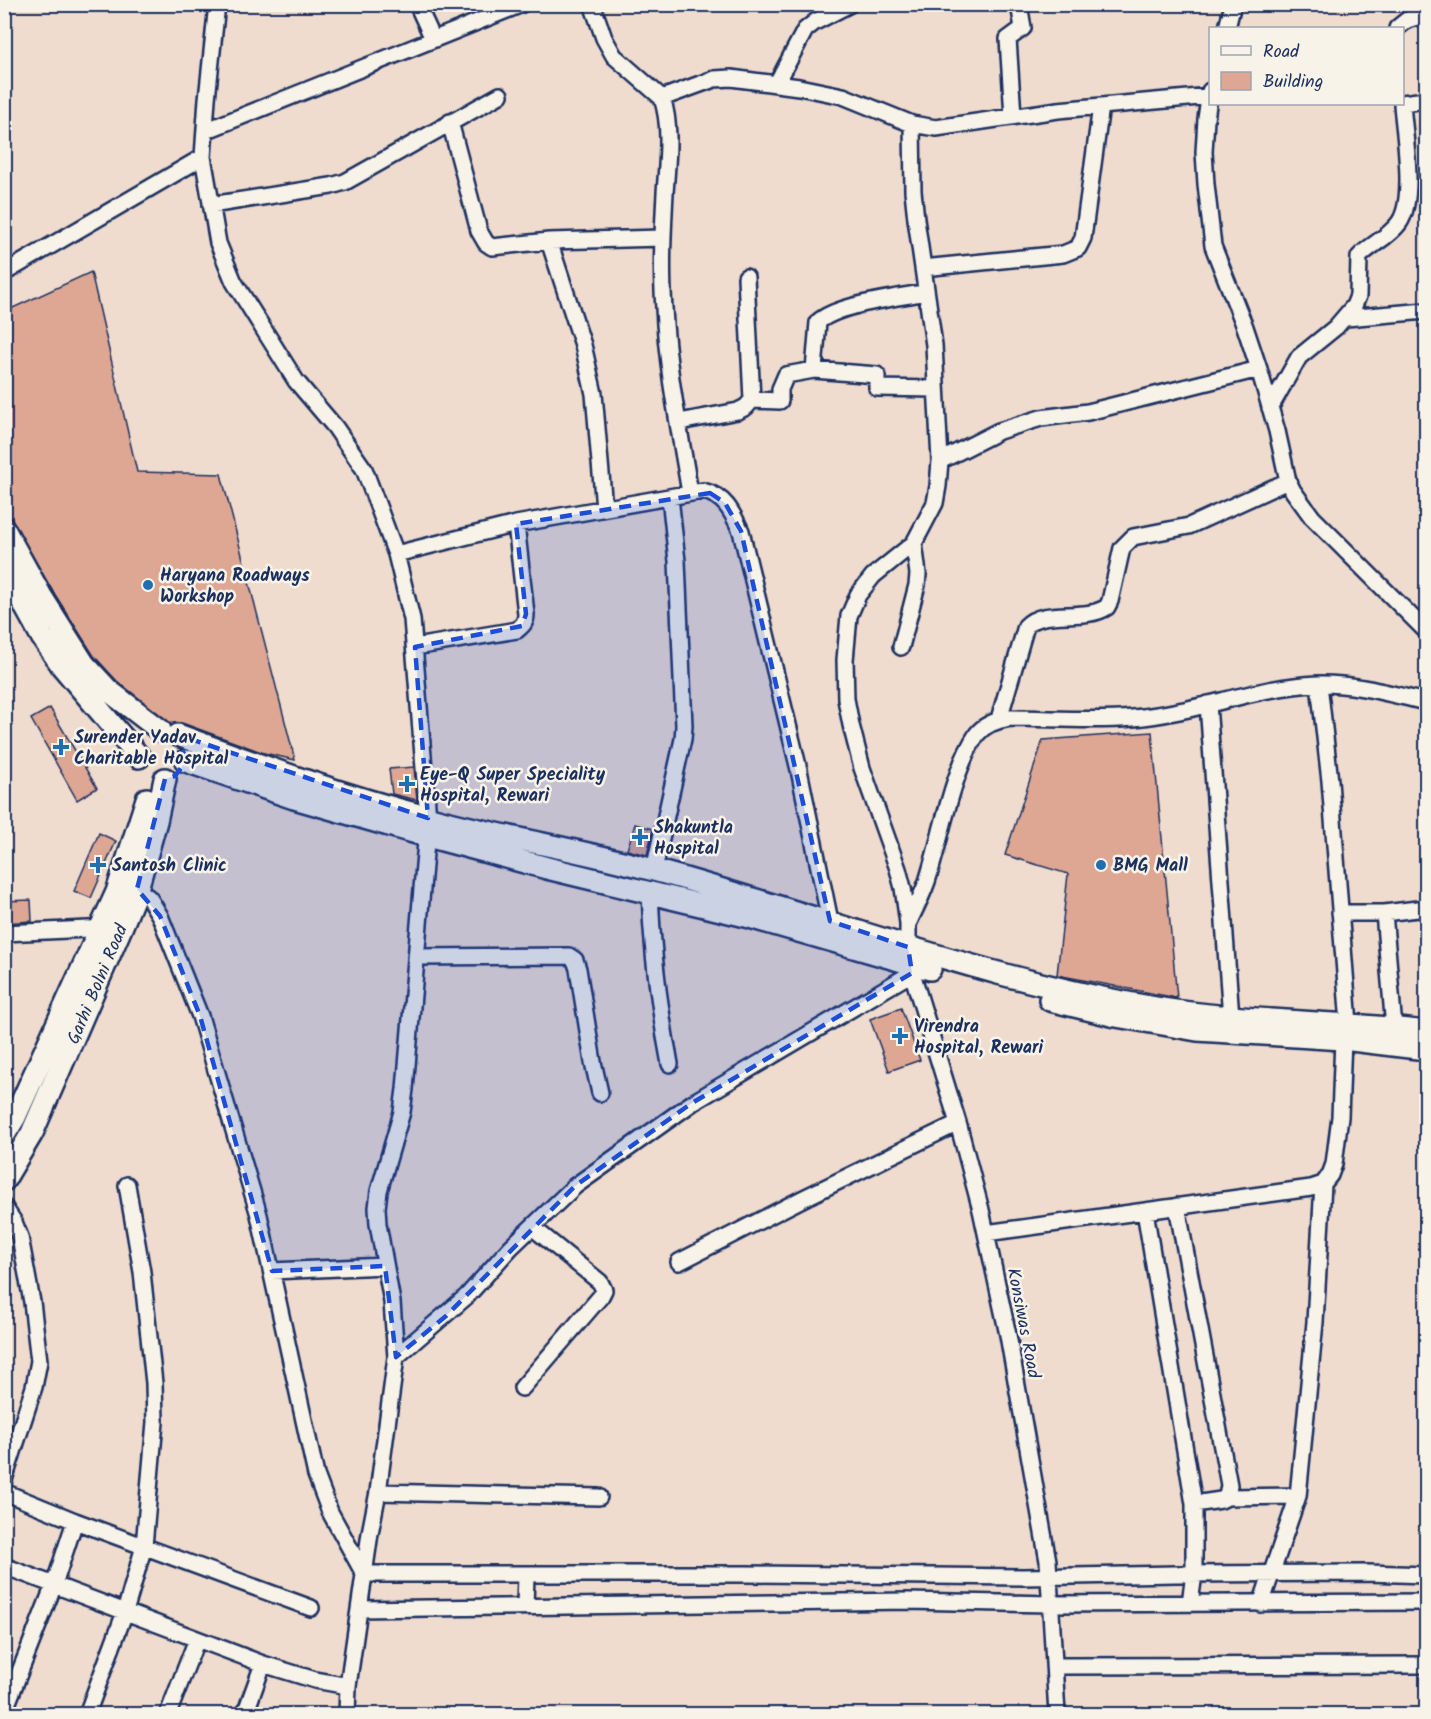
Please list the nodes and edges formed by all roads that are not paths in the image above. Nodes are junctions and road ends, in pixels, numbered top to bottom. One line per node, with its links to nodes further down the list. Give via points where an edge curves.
1 (217, 4): 24 (street)
2 (417, 4): 11 (street)
3 (522, 4): 11 (street)
4 (592, 4): 15 (street, via 614,56)
5 (850, 4): 12 (street, via 805,30)
6 (1019, 4): 21 (street, via 1023,28 1008,39)
7 (1233, 4): 9 (street)
8 (1426, 14): 10 (street)
9 (1227, 27)
10 (1397, 27)
11 (433, 39): 24 (street)
12 (777, 83): 15 (street, via 714,79); 23 (street, via 843,96)
13 (1209, 94): 20 (street)
14 (500, 95): 22 (street)
15 (662, 98): 27 (street, via 668,136)
16 (1426, 100): 17 (street)
17 (1404, 103)
18 (1209, 104): 35 (street, via 1204,152 1213,246)
19 (1402, 105): 34 (street, via 1406,207 1398,225 1359,257 1358,296)
20 (1101, 106): 21 (street); 29 (street, via 1083,238 1078,248 1063,254)
21 (1013, 116): 23 (street, via 936,128)
22 (450, 122): 26 (street, via 345,182); 28 (street, via 479,231 486,243 497,248)
23 (912, 124): 29 (street, via 913,191)
24 (205, 131): 25 (street)
25 (203, 157): 26 (street); 30 (street)
26 (211, 205): 49 (street, via 218,243 234,282 296,381 356,455 374,491)
27 (663, 238): 28 (street); 40 (street, via 663,307)
28 (549, 241): 45 (street, via 583,345 594,394)
29 (923, 268): 32 (street)
30 (4, 273)
31 (746, 277): 38 (street)
32 (926, 292): 36 (street, via 825,315 818,322); 37 (street)
33 (1426, 311): 34 (street)
34 (1346, 318): 39 (street, via 1299,357)
35 (1259, 369): 39 (street); 41 (street, via 1088,412 1041,418 999,431)
36 (814, 370): 37 (street, via 877,375 877,387); 38 (street, via 786,375 780,401)
37 (936, 389): 41 (street)
38 (752, 400): 40 (street, via 738,411)
39 (1270, 408): 42 (street)
40 (679, 422): 43 (street)
41 (940, 461): 48 (street, via 935,503)
42 (1288, 480): 51 (street, via 1312,518); 57 (street, via 1189,526 1128,541 1122,548 1107,607 1092,613 1031,621 1026,626)
43 (690, 493): 44 (street); 69 (street, via 703,491 717,496 741,531)
44 (670, 497): 45 (street); 63 (street, via 684,726)
45 (604, 508): 46 (street)
46 (516, 524): 49 (street); 52 (street, via 526,614 522,626)
47 (4, 529): 58 (main road, via 84,664 108,690)
48 (914, 543): 53 (street, via 917,585); 70 (street, via 873,576 858,595 849,616 845,660 851,725 898,869)
49 (396, 554): 52 (street)
50 (4, 568): 59 (main road, via 63,667)
51 (1426, 631)
52 (415, 647): 62 (street)
53 (901, 647)
54 (1319, 684): 55 (street, via 1343,684); 56 (street); 67 (street)
55 (1426, 702)
56 (1208, 704): 57 (street, via 1134,718); 75 (street)
57 (999, 720): 70 (street, via 978,733 965,756 929,878)
58 (169, 733): 59 (main road, via 151,733 139,747); 60 (main road, via 184,742); 62 (main road)
59 (139, 757): 61 (main road, via 149,775)
60 (186, 761): 61 (main road, via 174,776); 62 (main road, via 294,798)
61 (160, 778): 64 (main road, Garhi Bolni Road, via 156,821)
62 (428, 827): 63 (main road); 65 (main road, via 547,868); 73 (street)
63 (654, 870): 69 (main road)
64 (128, 886): 71 (main road, Garhi Bolni Road); 94 (street, via 149,898 160,916 200,1016)
65 (650, 893): 74 (main road); 80 (street, via 660,1014)
66 (1426, 908): 68 (street)
67 (1340, 913): 68 (street); 77 (street)
68 (1384, 913): 76 (street)
69 (831, 921): 74 (main road)
70 (908, 923): 74 (street, Konsiwas Road)
71 (111, 928): 72 (street); 83 (main road, Garhi Bolni Road); 84 (main road, Garhi Bolni Road, via 32,1133)
72 (4, 933)
73 (416, 957): 81 (street, via 569,956 578,969); 93 (street, via 402,1112 377,1208)
74 (910, 961): 75 (main road, via 1174,1011); 77 (main road, via 1116,1016 1197,1030); 82 (street, Konsiwas Road); 90 (street, via 692,1103 575,1186)
75 (1231, 1017): 77 (main road)
76 (1394, 1028): 77 (main road); 78 (main road)
77 (1346, 1032): 79 (main road); 85 (street, via 1334,1164)
78 (1426, 1032)
79 (1426, 1049)
80 (670, 1064)
81 (600, 1093)
82 (958, 1123): 91 (street, Konsiwas Road); 92 (street)
83 (4, 1135)
84 (4, 1180)
85 (1323, 1184): 87 (street); 100 (street, via 1315,1323)
86 (127, 1185): 105 (street, via 142,1272 155,1400)
87 (1177, 1206): 89 (street); 102 (street, via 1229,1485)
88 (4, 1207): 97 (street, via 20,1237 39,1361)
89 (1145, 1211): 91 (street); 103 (street)
90 (532, 1227): 95 (street, via 467,1296); 96 (street, via 600,1282 604,1290)
91 (986, 1233): 112 (street, Konsiwas Road)
92 (679, 1262)
93 (385, 1266): 94 (street); 95 (street)
94 (272, 1271): 107 (street, via 316,1475 330,1512)
95 (396, 1358): 99 (street)
96 (522, 1388)
97 (4, 1480)
98 (4, 1492): 104 (street)
99 (378, 1492): 101 (street); 107 (street)
100 (1298, 1496): 102 (street); 109 (street)
101 (599, 1497)
102 (1227, 1497): 103 (street)
103 (1194, 1504): 108 (street)
104 (75, 1521): 105 (street); 113 (street)
105 (144, 1546): 119 (street); 121 (street)
106 (4, 1566): 113 (street)
107 (364, 1574): 110 (street); 120 (street)
108 (1194, 1574): 109 (street); 112 (street); 115 (street)
109 (1271, 1574): 111 (street); 117 (street)
110 (526, 1575): 112 (street); 118 (street)
111 (1426, 1575)
112 (1049, 1576): 116 (street, Konsiwas Road)
113 (54, 1585): 121 (street); 127 (street)
114 (1426, 1602): 117 (street)
115 (1190, 1603): 116 (street); 117 (street)
116 (1051, 1604): 118 (street, via 907,1601); 125 (street, Konsiwas Road)
117 (1261, 1604)
118 (525, 1606): 120 (street)
119 (312, 1608)
120 (359, 1609): 126 (street)
121 (125, 1612): 122 (street); 128 (street)
122 (197, 1639): 123 (street); 129 (street)
123 (263, 1664): 126 (street); 130 (street)
124 (1426, 1665): 125 (street)
125 (1056, 1666): 132 (street, Konsiwas Road)
126 (348, 1686): 131 (street)
127 (4, 1712)
128 (87, 1714)
129 (168, 1714)
130 (245, 1714)
131 (347, 1714)
132 (1057, 1714)

